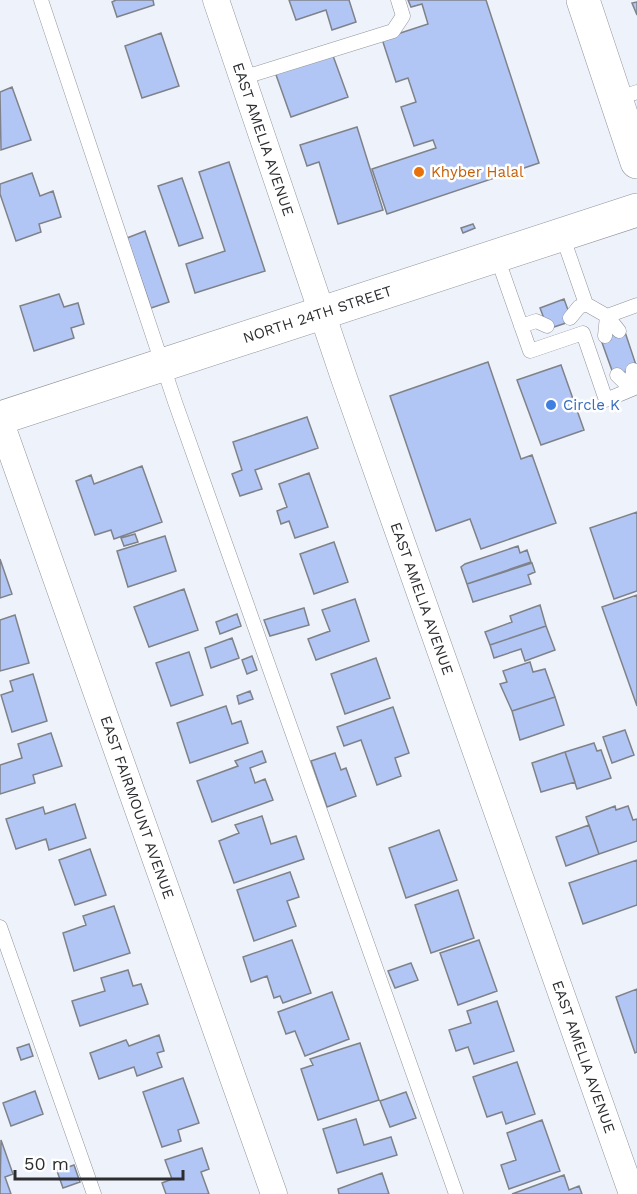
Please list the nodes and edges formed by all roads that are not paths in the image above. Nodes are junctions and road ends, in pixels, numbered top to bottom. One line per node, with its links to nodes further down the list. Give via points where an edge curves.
1 (41, 0): 18 (lane)
2 (216, 0): 5 (street, EAST AMELIA AVENUE)
3 (398, 0): 5 (lane, via 403,16 393,32)
4 (583, 0): 6 (main road)
5 (243, 78): 12 (street, EAST AMELIA AVENUE)
6 (627, 95): 7 (main road)
7 (637, 162)
8 (637, 210): 9 (main road, NORTH 24TH STREET)
9 (562, 235): 10 (main road, NORTH 24TH STREET); 13 (lane, via 575,308)
10 (497, 257): 12 (main road, NORTH 24TH STREET); 15 (lane)
11 (637, 305): 13 (lane)
12 (323, 314): 18 (main road, NORTH 24TH STREET); 27 (street, EAST AMELIA AVENUE)
13 (607, 316): 16 (lane); 17 (lane)
14 (542, 320): 15 (lane)
15 (521, 326): 21 (lane, via 530,351 583,333 606,400)
16 (619, 331)
17 (605, 336)
18 (163, 366): 22 (main road, NORTH 24TH STREET); 26 (lane)
19 (633, 370): 21 (lane)
20 (617, 375): 21 (lane)
21 (634, 388)
22 (0, 419): 25 (street, EAST FAIRMOUNT AVENUE)
23 (0, 927): 24 (lane)
24 (94, 1194)
25 (274, 1194)
26 (456, 1194)
27 (632, 1194)

